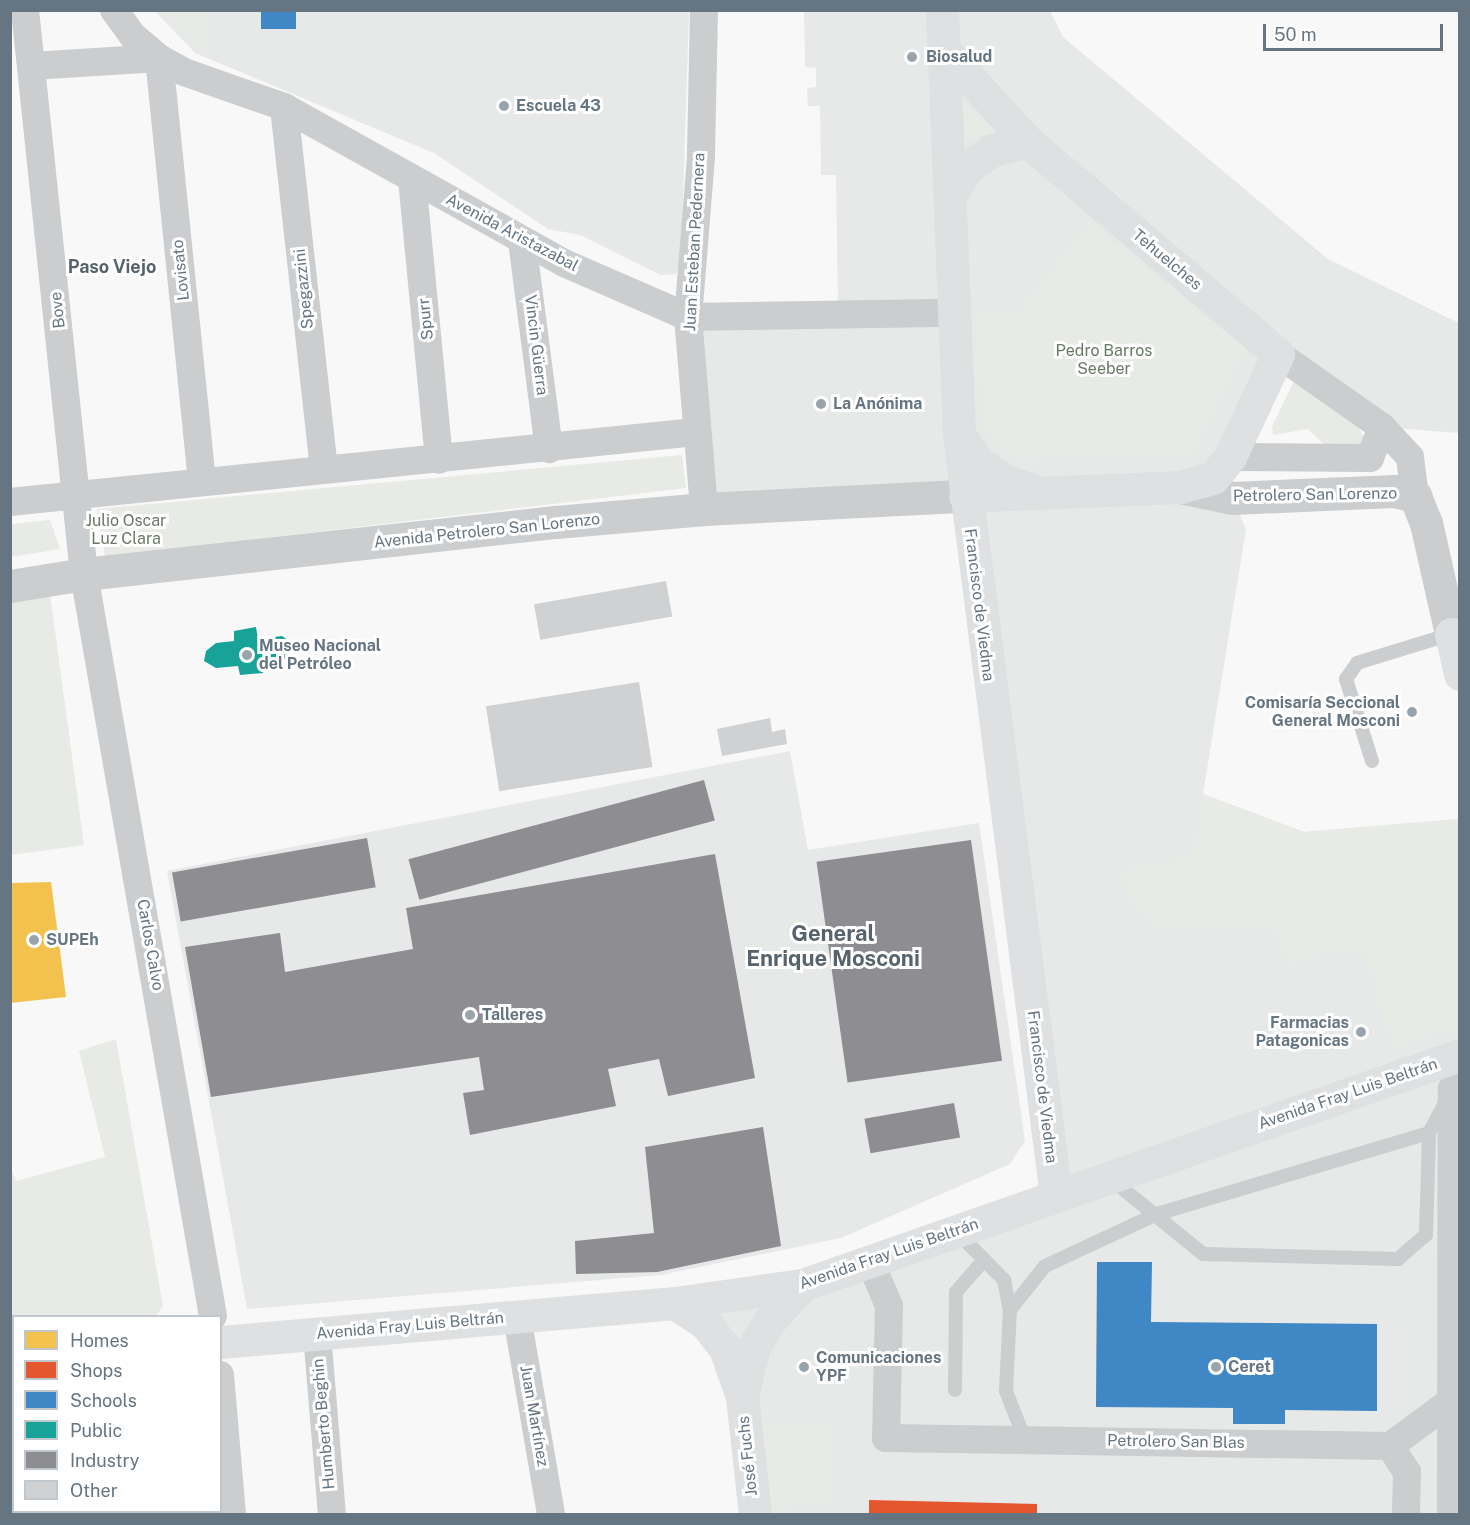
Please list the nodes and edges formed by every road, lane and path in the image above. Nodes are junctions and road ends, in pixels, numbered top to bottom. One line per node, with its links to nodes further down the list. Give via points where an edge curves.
1 (26, 10): 7 (street, Bove)
2 (114, 10): 6 (street, Avenida Aristazabal, via 133,36)
3 (704, 10): 14 (street, Juan Esteban Pedernera, via 700,157)
4 (942, 10): 5 (main road, Francisco de Viedma)
5 (945, 51): 9 (main road, Tehuelches); 11 (main road, Francisco de Viedma)
6 (159, 58): 7 (street); 8 (street, Avenida Aristazabal, via 184,72); 23 (street, Lovisato)
7 (32, 66): 26 (street, Bove)
8 (284, 107): 10 (street, Avenida Aristazabal); 22 (street, Spegazzini)
9 (1027, 141): 11 (main road, via 992,150 966,169); 15 (main road, Tehuelches)
10 (412, 178): 12 (street, Avenida Aristazabal); 21 (street, Spurr)
11 (950, 197): 13 (main road, Francisco de Viedma)
12 (522, 241): 14 (street, Avenida Aristazabal); 19 (street, Vincin Güerra)
13 (955, 313): 14 (street, Avenida Aristazabal); 18 (main road, Francisco de Viedma)
14 (688, 317): 17 (street, Juan Esteban Pedernera)
15 (1278, 354): 16 (street, Tehuelches); 20 (main road, Petrolero San Lorenzo)
16 (1382, 427): 20 (street, via 1371,458); 28 (street, Tehuelches, via 1410,457)
17 (695, 432): 19 (street); 30 (street, Juan Esteban Pedernera)
18 (959, 434): 25 (main road, via 978,462 996,475); 27 (main road, Francisco de Viedma)
19 (549, 449): 21 (street)
20 (1230, 457): 24 (main road, Petrolero San Lorenzo, via 1213,478)
21 (439, 460): 22 (street)
22 (324, 470): 23 (street)
23 (202, 481): 26 (street)
24 (1180, 487): 25 (main road, Petrolero San Lorenzo); 28 (street, Petrolero San Lorenzo, via 1232,498 1394,491)
25 (1037, 491): 27 (main road, Petrolero San Lorenzo)
26 (79, 496): 29 (street); 31 (street, Bove)
27 (965, 496): 30 (street, Avenida Petrolero San Lorenzo); 40 (main road, Francisco de Viedma)
28 (1415, 496): 33 (street, Petrolero San Lorenzo, via 1426,523)
29 (10, 502)
30 (704, 509): 31 (street, Avenida Petrolero San Lorenzo)
31 (84, 574): 32 (street, Avenida Petrolero San Lorenzo); 48 (street, Carlos Calvo)
32 (10, 586)
33 (1450, 634): 34 (main road); 35 (lane, via 1357,663 1346,679)
34 (1460, 674)
35 (1372, 761)
36 (1460, 1055): 39 (main road, Avenida Fray Luis Beltrán)
37 (1456, 1080): 38 (lane); 55 (street)
38 (1429, 1134): 41 (lane); 41 (lane, via 1426,1235 1398,1259 1203,1254)
39 (1109, 1178): 40 (main road, Avenida Fray Luis Beltrán); 41 (lane)
40 (1056, 1196): 42 (main road, Avenida Fray Luis Beltrán)
41 (1157, 1214): 47 (lane, via 1045,1266)
42 (956, 1231): 43 (main road, Avenida Fray Luis Beltrán); 44 (lane)
43 (870, 1261): 45 (main road, Avenida Fray Luis Beltrán); 56 (street, Petrolero San Blas, via 889,1306 886,1438)
44 (983, 1261): 47 (lane, via 1004,1280); 52 (lane, via 956,1292)
45 (802, 1285): 46 (main road, Avenida Fray Luis Beltrán); 53 (main road, José Fuchs, via 771,1319 754,1347)
46 (675, 1303): 49 (main road, Avenida Fray Luis Beltrán); 53 (main road, José Fuchs, via 706,1324 725,1348)
47 (1010, 1310): 56 (lane, via 1006,1391)
48 (213, 1315)
49 (518, 1317): 50 (main road, Avenida Fray Luis Beltrán); 60 (street, Juan Martínez)
50 (317, 1333): 51 (main road, Avenida Fray Luis Beltrán); 59 (street, Humberto Beghin)
51 (222, 1342)
52 (955, 1390)
53 (742, 1396): 61 (main road, José Fuchs)
54 (222, 1398): 58 (street)
55 (1451, 1401): 57 (street); 63 (street)
56 (1025, 1440): 57 (street, Petrolero San Blas)
57 (1390, 1446): 62 (street, via 1407,1472)
58 (232, 1515)
59 (332, 1515)
60 (551, 1515)
61 (755, 1515)
62 (1406, 1515)
63 (1451, 1515)

